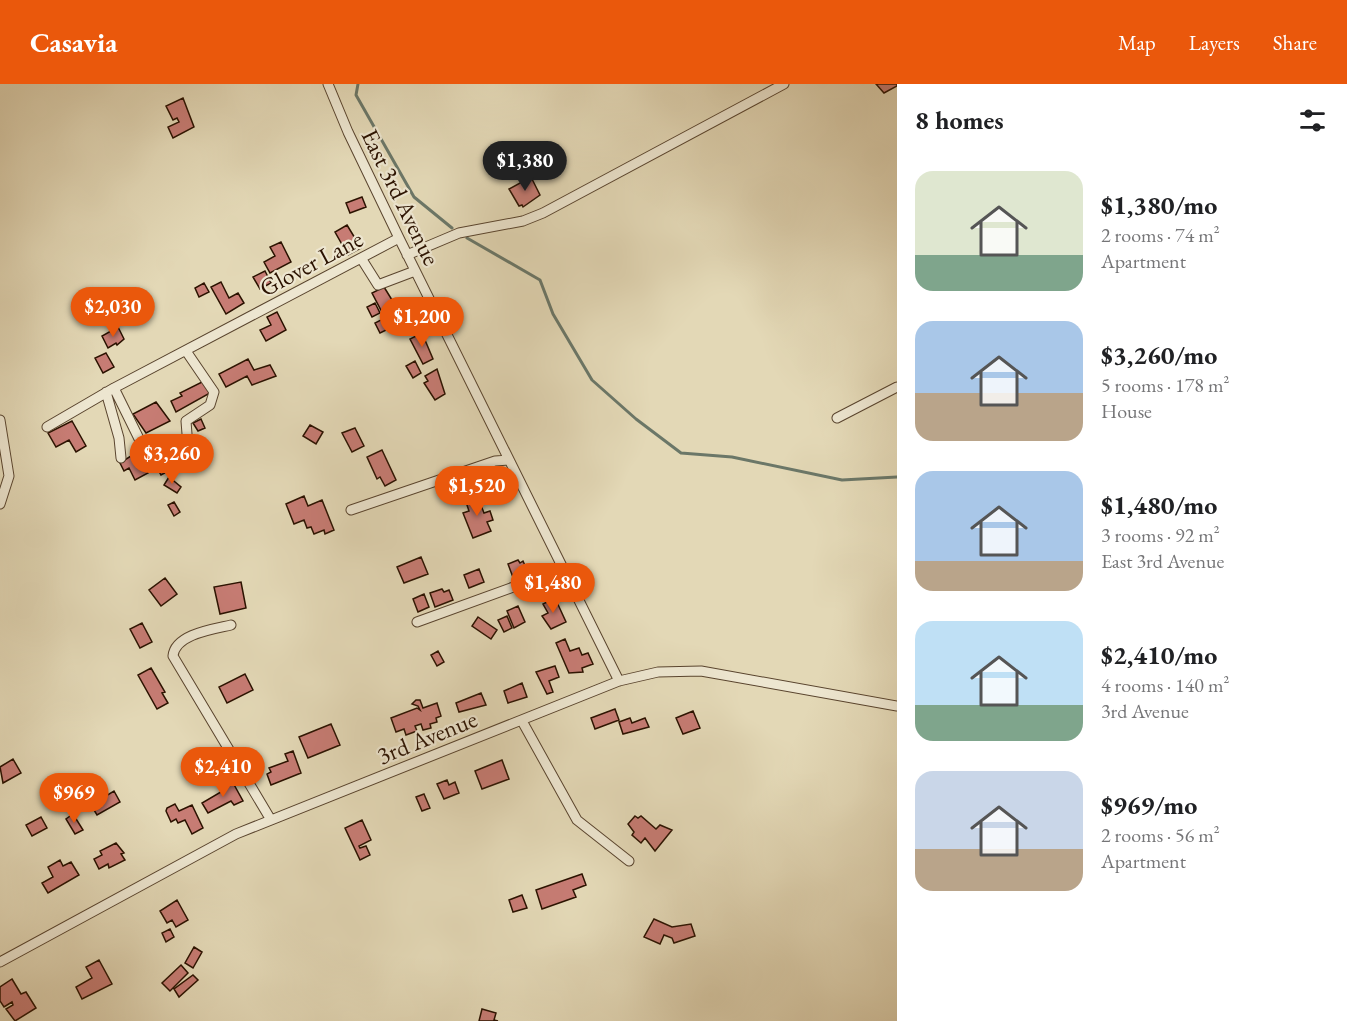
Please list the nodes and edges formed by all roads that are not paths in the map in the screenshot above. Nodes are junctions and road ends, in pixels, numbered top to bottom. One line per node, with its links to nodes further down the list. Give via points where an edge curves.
1 (328, 84): 3 (street, East 3rd Avenue)
2 (784, 84): 4 (street, via 543,213 523,221 459,233)
3 (399, 238): 4 (street, East 3rd Avenue); 5 (street, Glover Lane)
4 (407, 255): 6 (street, East 3rd Avenue)
5 (361, 258): 6 (street, via 378,285); 7 (street, Glover Lane)
6 (415, 271): 15 (street, East 3rd Avenue)
7 (186, 351): 9 (street, Glover Lane); 13 (street, via 214,392 210,405 186,421)
8 (897, 387): 10 (street)
9 (110, 390): 12 (street, Glover Lane); 14 (street); 16 (street)
10 (837, 418)
11 (0, 420): 17 (street, via 9,476)
12 (47, 427)
13 (187, 434)
14 (121, 458)
15 (509, 460): 18 (street, via 495,461); 19 (street, East 3rd Avenue)
16 (150, 461)
17 (0, 504)
18 (351, 510)
19 (564, 569): 20 (street); 22 (street, East 3rd Avenue)
20 (417, 622)
21 (231, 625): 25 (street, via 190,637 176,647 173,656)
22 (619, 681): 23 (street, 3rd Avenue, via 658,672 701,671); 24 (street, 3rd Avenue)
23 (897, 706)
24 (522, 721): 25 (street, 3rd Avenue); 26 (street, via 577,820)
25 (270, 820): 27 (street, 3rd Avenue, via 236,834)
26 (629, 861)
27 (0, 962)

